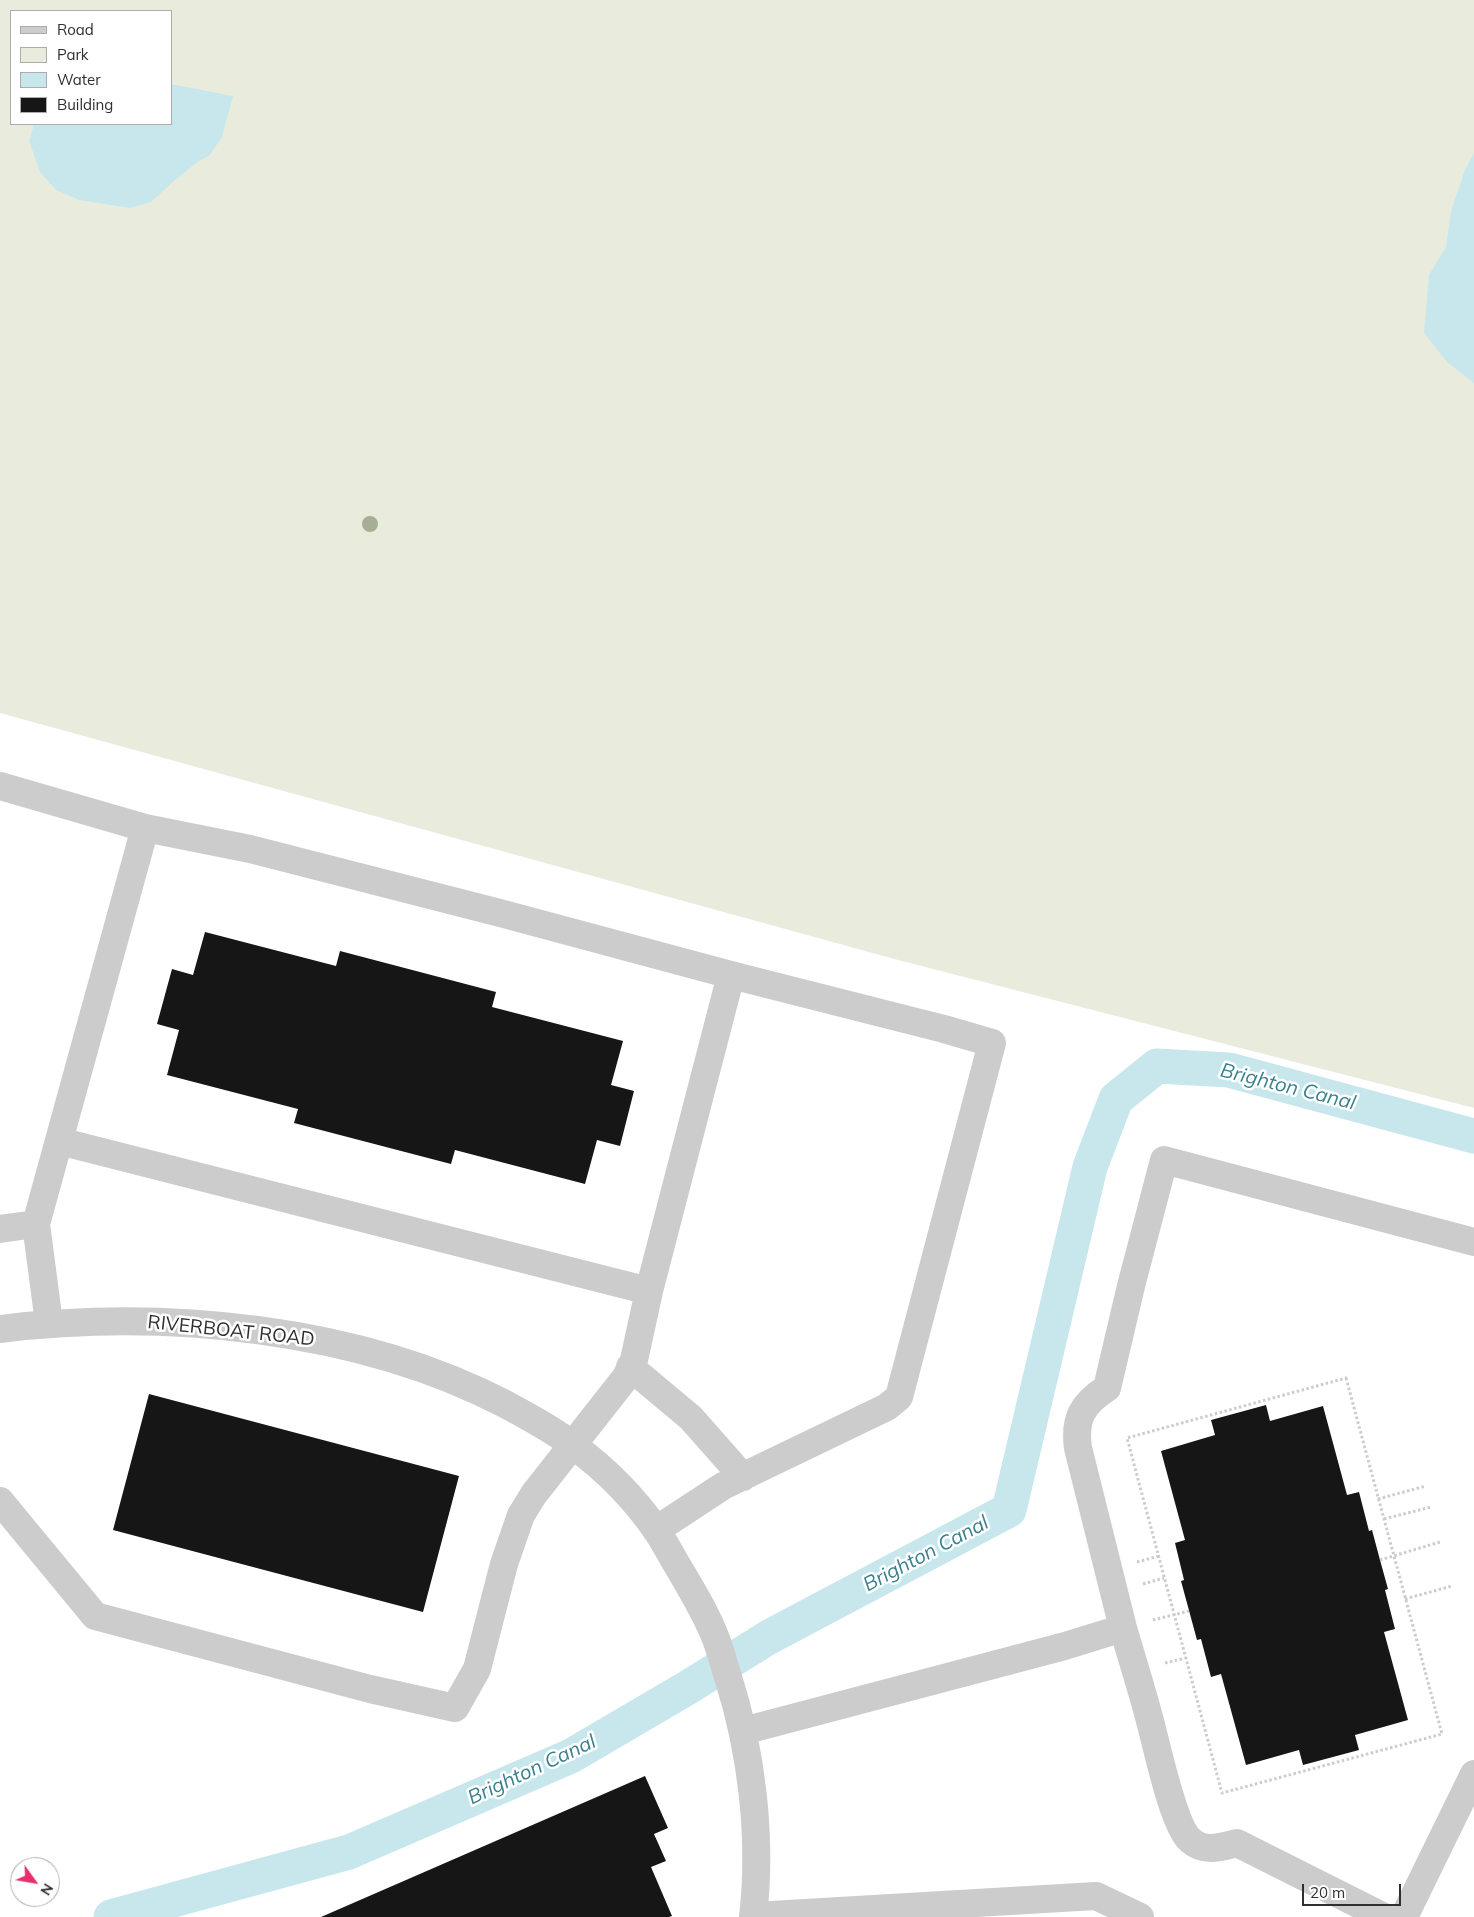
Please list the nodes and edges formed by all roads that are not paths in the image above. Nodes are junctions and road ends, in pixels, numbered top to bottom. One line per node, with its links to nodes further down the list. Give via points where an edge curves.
1 (0, 786): 2 (street)
2 (145, 828): 3 (street, via 250,849); 4 (street)
3 (731, 975): 8 (street); 13 (street, via 992,1043 899,1397 887,1407)
4 (59, 1141): 5 (street); 8 (street)
5 (36, 1224): 6 (street); 9 (street)
6 (0, 1229)
7 (1474, 1242): 16 (street, via 1164,1160 1107,1388 1085,1407 1078,1425 1078,1448)
8 (649, 1291): 11 (street)
9 (50, 1323): 10 (street, RIVERBOAT ROAD); 12 (street, RIVERBOAT ROAD, via 124,1321 200,1325 322,1341 428,1370 477,1390)
10 (0, 1329)
11 (630, 1367): 12 (street, via 626,1377); 13 (street, via 691,1418)
12 (573, 1445): 14 (street, via 521,1515 504,1564 478,1669 455,1708 370,1689 95,1616); 15 (street, RIVERBOAT ROAD, via 607,1474)
13 (743, 1477): 15 (street, via 723,1486)
14 (0, 1501)
15 (656, 1530): 17 (street, RIVERBOAT ROAD, via 698,1601 716,1639)
16 (1123, 1628): 17 (street); 22 (street, via 1171,1800 1184,1834 1191,1842 1212,1849 1237,1843)
17 (742, 1731): 20 (street, RIVERBOAT ROAD, via 755,1814 757,1885)
18 (1474, 1774): 23 (street)
19 (951, 1911): 20 (street); 21 (street, via 1096,1896)
20 (754, 1916)
21 (1140, 1917)
22 (1384, 1917)
23 (1404, 1917)

